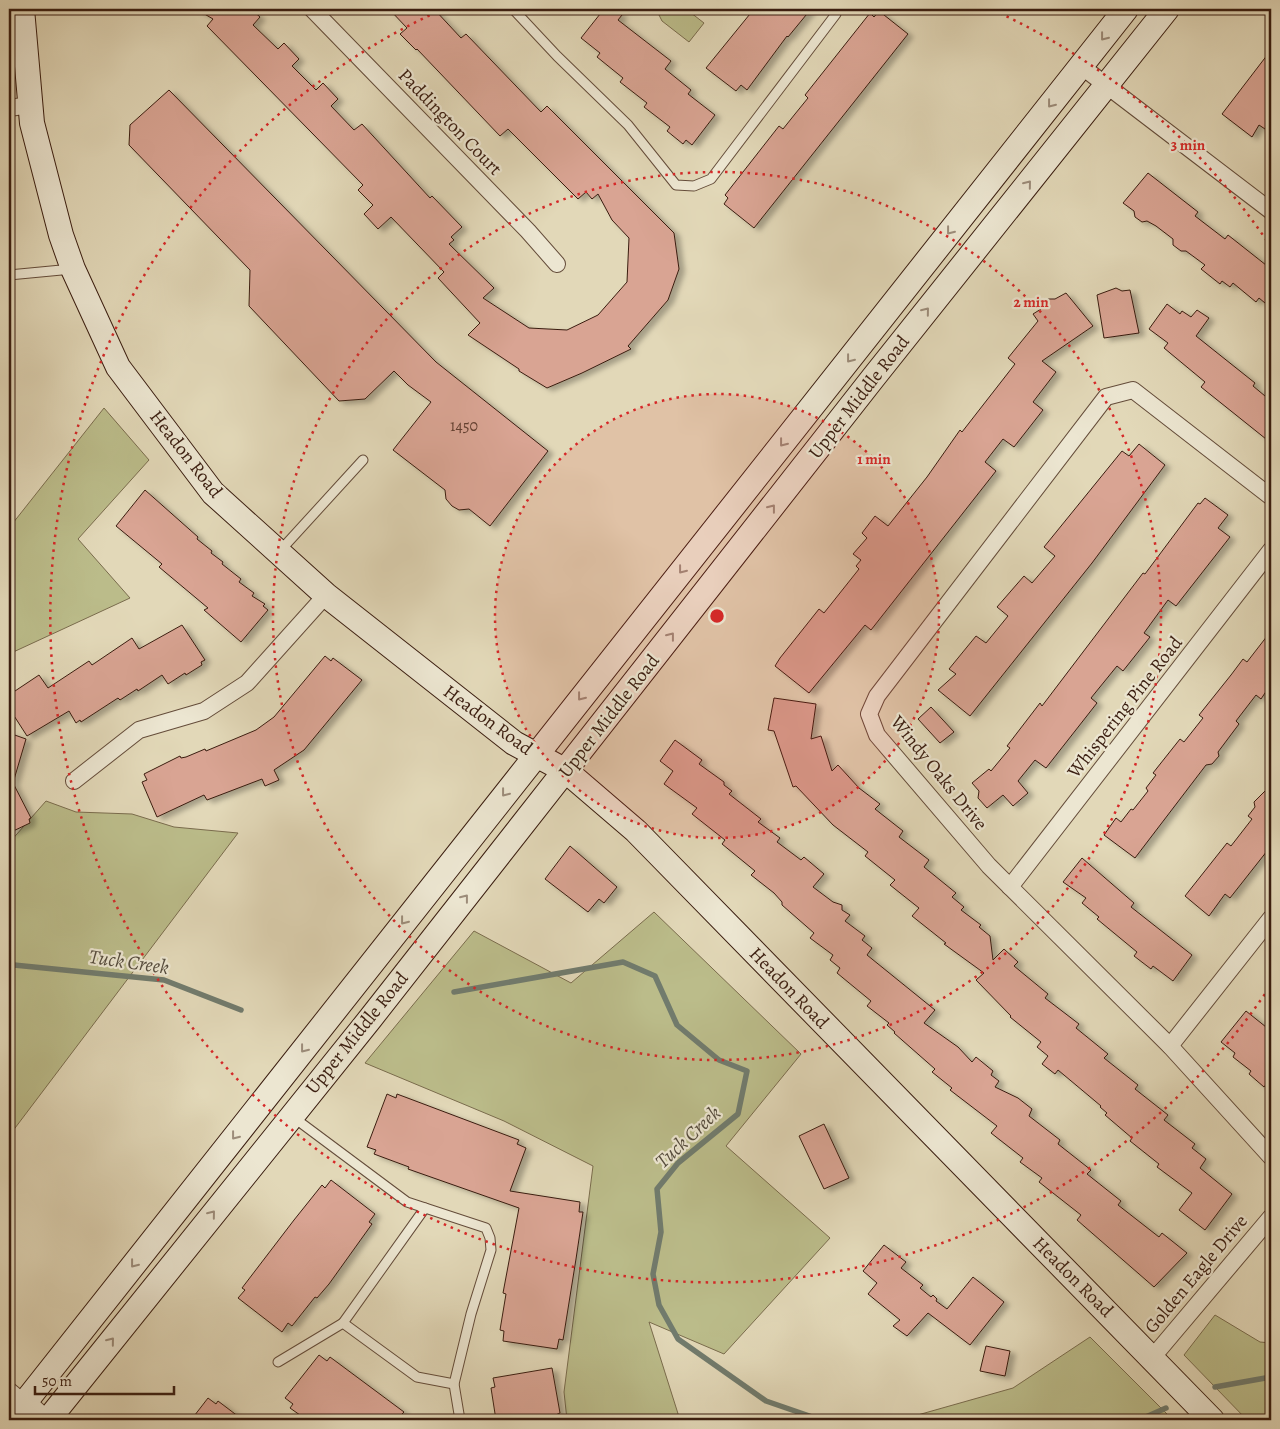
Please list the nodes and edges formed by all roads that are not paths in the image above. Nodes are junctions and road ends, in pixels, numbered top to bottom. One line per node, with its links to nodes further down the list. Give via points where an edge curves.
1 (22, 9): 9 (main road, Headon Road)
2 (312, 9): 11 (street, Paddington Court)
3 (513, 9): 4 (lane, via 628,126 676,185 694,186 711,179 836,14)
4 (836, 9)
5 (1126, 9): 7 (main road, Upper Middle Road, one-way to 7)
6 (1167, 9): 8 (main road, Upper Middle Road)
7 (1081, 66): 8 (street); 19 (main road, Upper Middle Road, one-way to 19)
8 (1106, 86): 10 (street); 20 (main road, Upper Middle Road, one-way to 8)
9 (20, 106): 12 (main road, Headon Road, via 32,123 61,236)
10 (1269, 203)
11 (557, 264)
12 (73, 269): 13 (lane); 17 (main road, Headon Road, via 118,367 213,493)
13 (9, 275)
14 (363, 460): 17 (lane)
15 (1271, 497): 22 (street, Windy Oaks Drive, via 1133,390 1106,397 877,696 869,714 877,735)
16 (1271, 550): 22 (street, Whispering Pine Road)
17 (279, 552): 18 (main road, Headon Road)
18 (326, 595): 19 (main road, Headon Road, via 514,743); 21 (street, via 247,684 204,711 139,730)
19 (535, 755): 20 (main road, Headon Road); 34 (main road, Upper Middle Road, one-way to 34)
20 (566, 771): 25 (main road, Upper Middle Road, one-way to 20); 30 (main road, Headon Road, via 636,831)
21 (74, 781)
22 (1010, 887): 24 (street, Windy Oaks Drive)
23 (1271, 918): 24 (street)
24 (1170, 1046): 26 (street, Windy Oaks Drive)
25 (291, 1115): 27 (lane, via 408,1202); 36 (main road, Upper Middle Road, one-way to 25)
26 (1271, 1157)
27 (426, 1208): 29 (lane); 32 (lane, via 486,1228 490,1238 491,1250)
28 (1271, 1217): 30 (street, Golden Eagle Drive)
29 (343, 1323): 31 (lane); 32 (lane, via 417,1377)
30 (1152, 1358): 38 (main road, Headon Road)
31 (278, 1362)
32 (454, 1384): 37 (lane)
33 (9, 1386): 34 (lane)
34 (27, 1401): 35 (main road, Upper Middle Road); 36 (street)
35 (12, 1420)
36 (48, 1420)
37 (460, 1420)
38 (1212, 1420)

